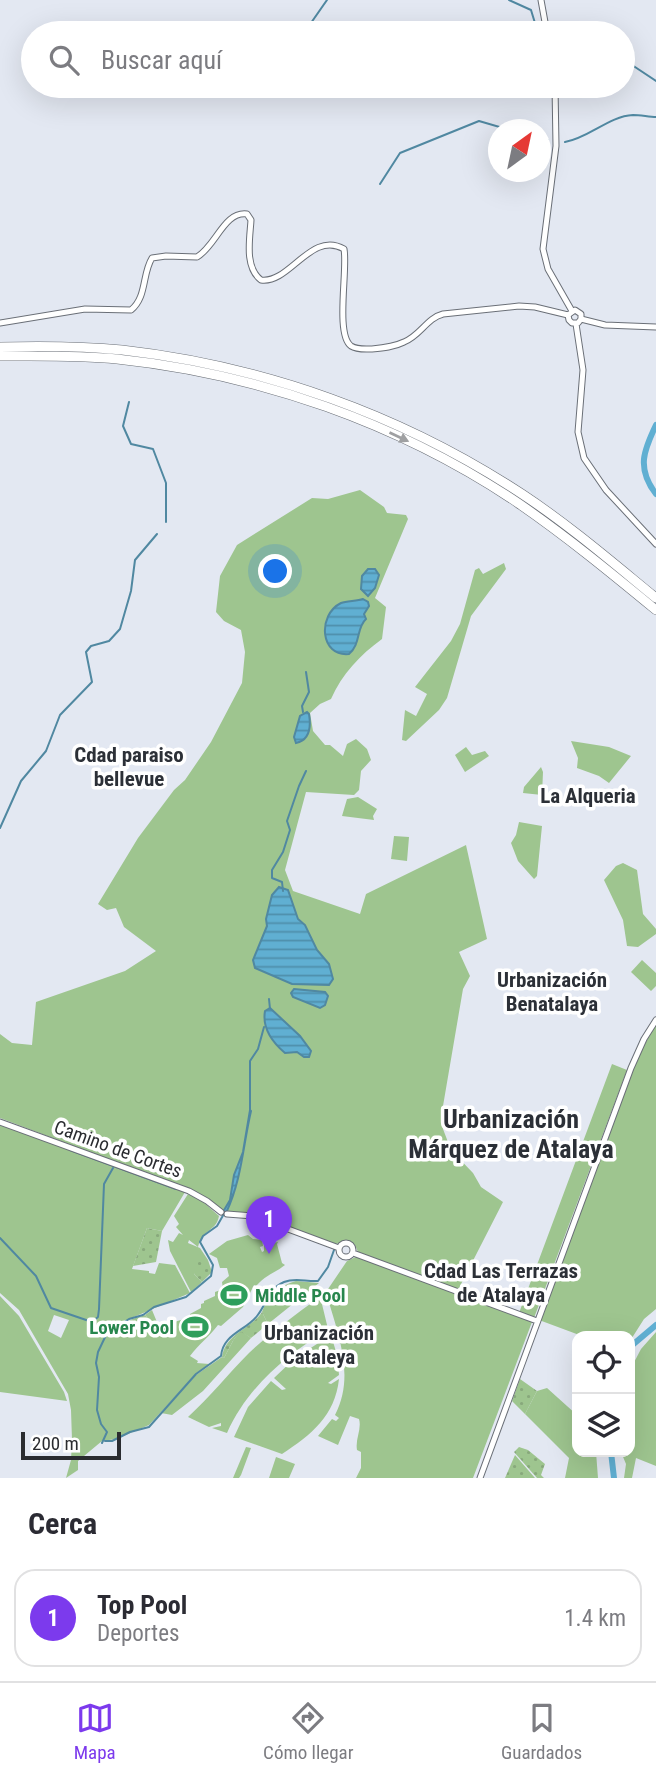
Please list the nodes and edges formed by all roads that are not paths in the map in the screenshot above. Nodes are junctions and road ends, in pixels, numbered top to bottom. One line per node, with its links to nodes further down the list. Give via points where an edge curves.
1 (541, 0): 2 (street)
2 (545, 21)
3 (555, 98): 4 (street, via 556,146 543,249)
4 (570, 313): 5 (street, via 570,321); 5 (street, via 579,312); 6 (street, via 519,306 443,314 408,341 358,349 346,337 344,249 325,246 275,278 261,281 248,249 251,219 242,213 229,219 214,243 197,257 152,258 139,301 131,310 85,309)
5 (579, 322): 7 (street); 10 (street, via 583,370 578,432 584,458)
6 (0, 323)
7 (656, 327)
8 (0, 347): 11 (highway, via 80,347 165,356 331,398 388,421 483,470 558,520)
9 (0, 356): 12 (highway, one-way to 12, via 116,359 201,372 289,394 362,420 436,455 516,502)
10 (656, 544)
11 (656, 598)
12 (656, 610)
13 (656, 1020): 15 (street, via 631,1068)
14 (0, 1122): 15 (street, Camino de Cortes, via 189,1191 224,1213 253,1216 339,1248 345,1256 353,1253)
15 (537, 1321): 16 (street)
16 (480, 1478)

